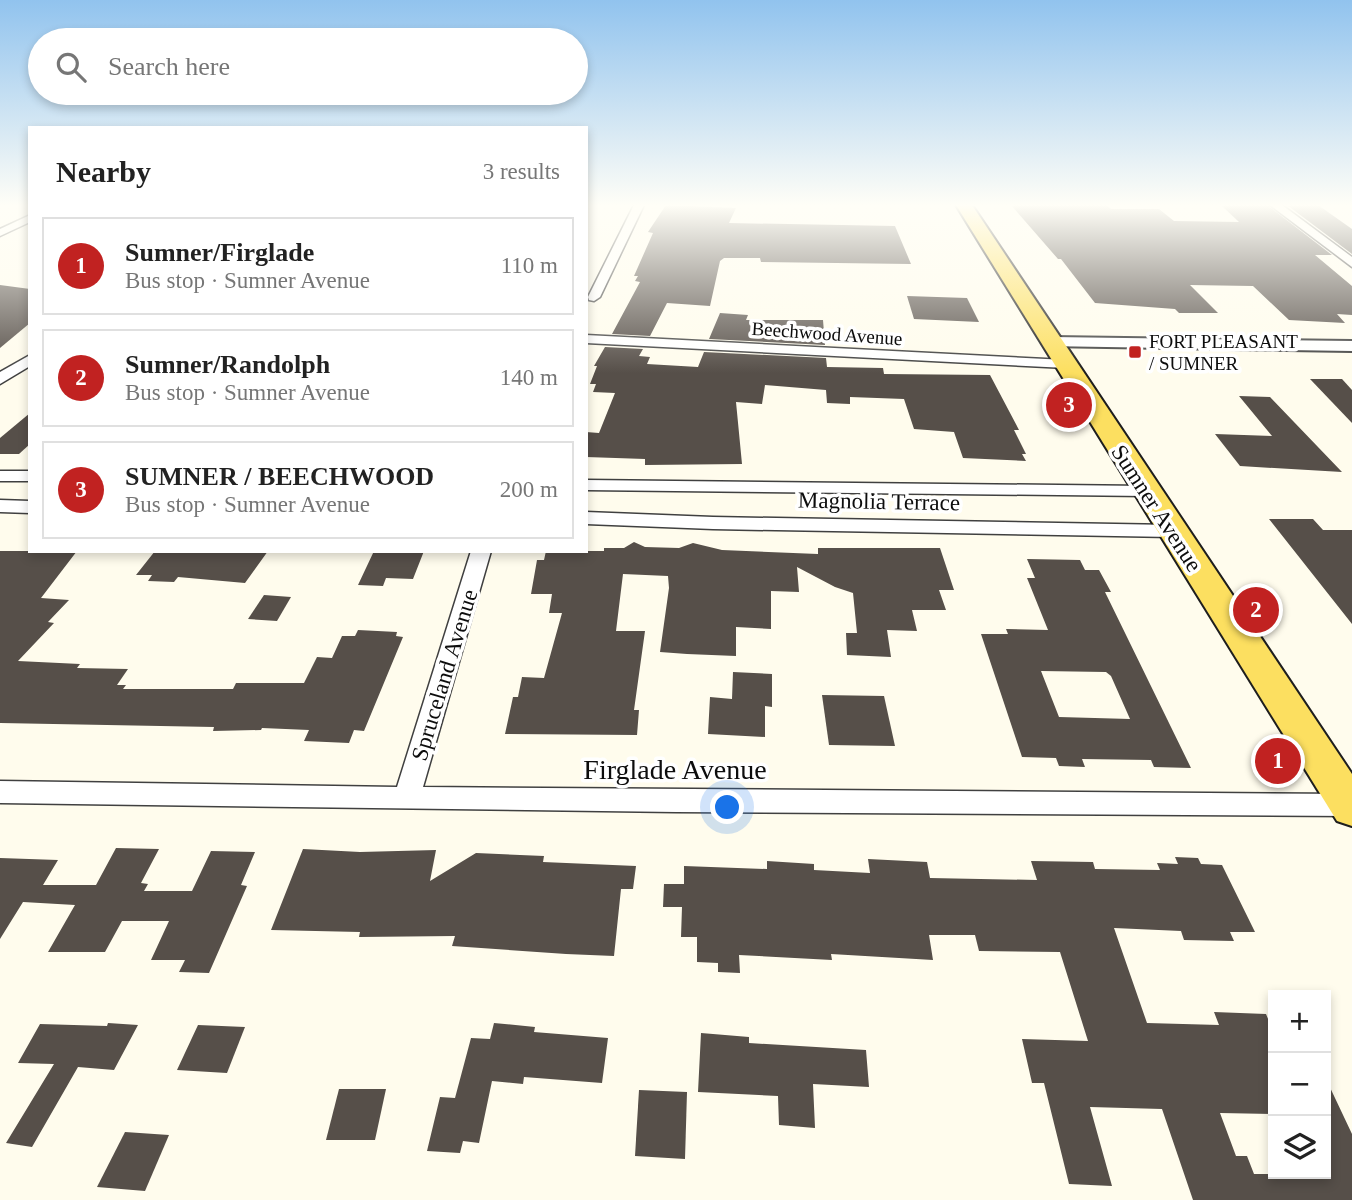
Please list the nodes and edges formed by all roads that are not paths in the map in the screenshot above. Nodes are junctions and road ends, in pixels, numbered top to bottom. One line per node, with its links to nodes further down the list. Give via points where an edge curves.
1 (609, 261): 3 (street)
2 (1000, 261): 6 (main road, Sumner Avenue)
3 (593, 290)
4 (588, 339): 6 (street, Beechwood Avenue)
5 (1351, 347): 6 (street)
6 (1059, 353): 12 (main road, Sumner Avenue)
7 (28, 360): 8 (street)
8 (0, 379)
9 (0, 476): 10 (street)
10 (28, 476)
11 (588, 485): 12 (street, Magnolia Terrace)
12 (1146, 491): 16 (main road, Sumner Avenue)
13 (0, 506): 14 (street)
14 (28, 507)
15 (588, 518): 16 (street, Magnolia Terrace)
16 (1172, 531): 20 (main road, Sumner Avenue)
17 (480, 553): 19 (street, Spruceland Avenue)
18 (0, 792): 19 (street, Firglade Avenue)
19 (407, 798): 20 (street, Firglade Avenue)
20 (1351, 806)

